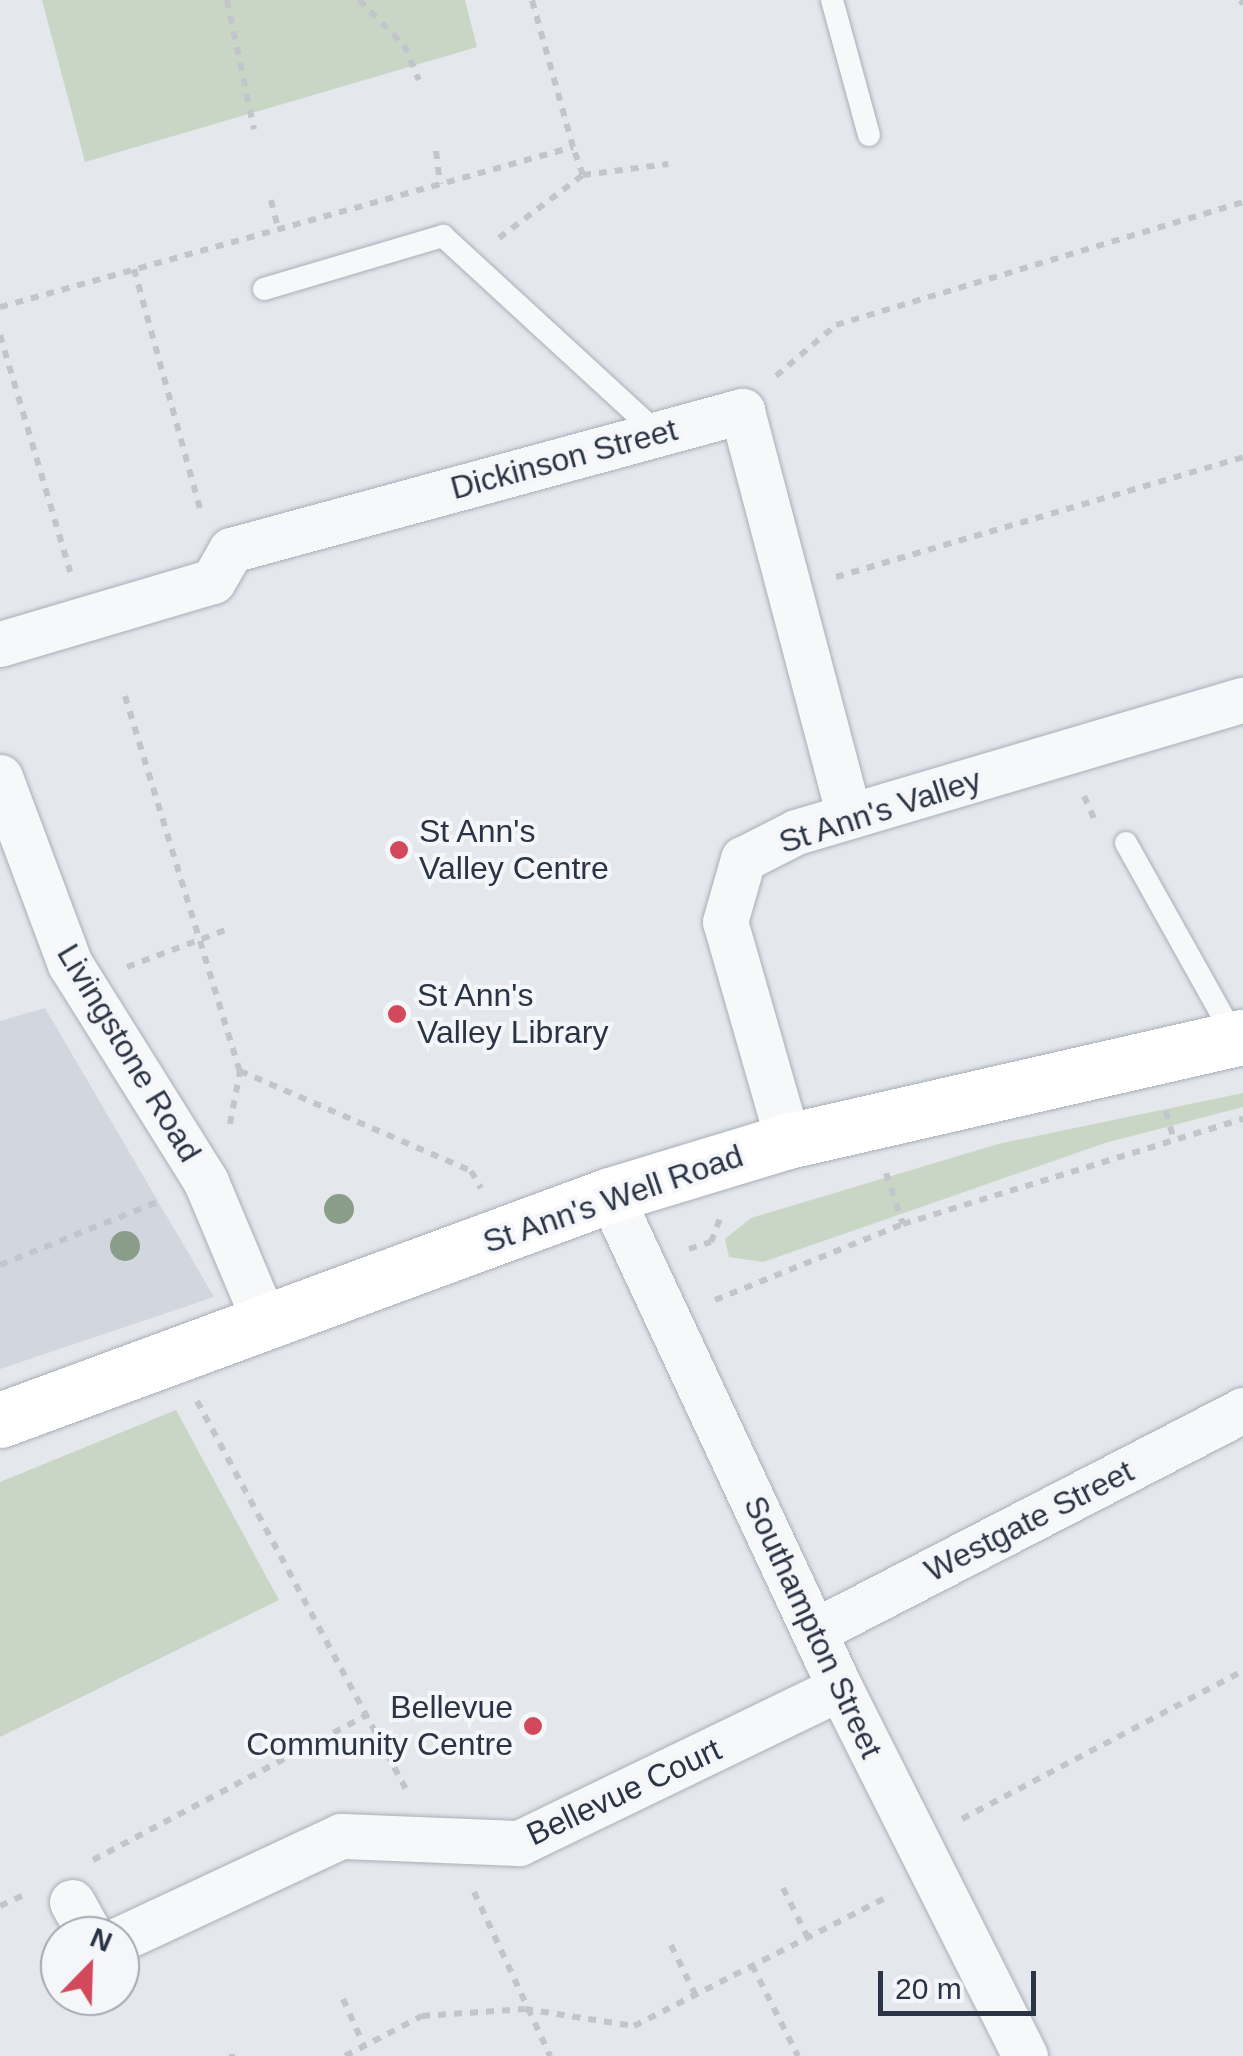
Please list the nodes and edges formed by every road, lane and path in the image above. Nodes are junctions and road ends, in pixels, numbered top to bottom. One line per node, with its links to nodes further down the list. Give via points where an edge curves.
1 (227, 0): 6 (path)
2 (358, 0): 5 (path, via 404,45)
3 (532, 0): 8 (path)
4 (832, 0): 7 (lane)
5 (420, 80)
6 (254, 130)
7 (869, 135)
8 (574, 147): 11 (path); 12 (path)
9 (436, 151): 12 (path)
10 (668, 164): 11 (path)
11 (583, 174): 16 (path)
12 (440, 184): 15 (path)
13 (271, 200): 15 (path)
14 (1243, 202): 21 (path, via 836,325)
15 (278, 229): 17 (path)
16 (470, 260): 18 (lane, via 444,236); 22 (lane)
17 (134, 270): 19 (path); 24 (path)
18 (264, 289)
19 (0, 308)
20 (0, 334): 26 (path)
21 (742, 411): 22 (street, Dickinson Street); 25 (street)
22 (658, 434): 26 (street, Dickinson Street, via 230,550 213,580)
23 (1243, 457): 25 (path)
24 (200, 513)
25 (786, 591): 32 (street)
26 (82, 617): 27 (street, Dickinson Street)
27 (0, 644)
28 (125, 696): 35 (path)
29 (1243, 700): 30 (street, St Ann's Valley)
30 (1065, 753): 32 (street, St Ann's Valley); 33 (path, via 1102,836)
31 (0, 777): 45 (street, Livingstone Road, via 70,964)
32 (849, 816): 43 (street, St Ann's Valley, via 743,859 730,882 725,922)
33 (1126, 843): 37 (lane)
34 (231, 928): 35 (path)
35 (202, 938): 36 (path); 38 (path)
36 (134, 963)
37 (1239, 1037): 43 (street, St Ann's Well Road)
38 (240, 1071): 41 (path); 48 (path, via 471,1171)
39 (1243, 1119): 42 (path)
40 (1170, 1123): 42 (path)
41 (228, 1133)
42 (1172, 1138): 47 (path)
43 (788, 1140): 46 (street, St Ann's Well Road)
44 (886, 1176): 47 (path)
45 (206, 1182): 49 (path); 51 (street, Livingstone Road)
46 (610, 1194): 48 (street, St Ann's Well Road); 55 (street, Southampton Street)
47 (903, 1224): 50 (path)
48 (508, 1232): 51 (street, St Ann's Well Road)
49 (0, 1265)
50 (715, 1300)
51 (266, 1326): 54 (street, St Ann's Well Road)
52 (194, 1396): 58 (path)
53 (1243, 1410): 55 (street, Westgate Street)
54 (0, 1420)
55 (815, 1631): 57 (street, Southampton Street)
56 (1243, 1671): 60 (path)
57 (840, 1688): 59 (street, Bellevue Court, via 519,1843); 60 (street, Southampton Street)
58 (371, 1714): 59 (path); 62 (path)
59 (432, 1840): 64 (street, Bellevue Court, via 341,1836); 70 (path, via 479,1898)
60 (924, 1857): 65 (path); 75 (street, Southampton Street)
61 (782, 1888): 65 (path)
62 (70, 1898): 63 (path)
63 (0, 1906)
64 (140, 1931)
65 (807, 1937): 67 (path)
66 (671, 1945): 68 (path)
67 (752, 1965): 68 (path); 74 (path)
68 (696, 1994): 70 (path, via 634,2026)
69 (343, 1999): 71 (path)
70 (524, 2009): 71 (path, via 422,2016); 73 (path)
71 (364, 2046): 72 (path)
72 (345, 2056)
73 (550, 2056)
74 (798, 2056)
75 (1025, 2056)

